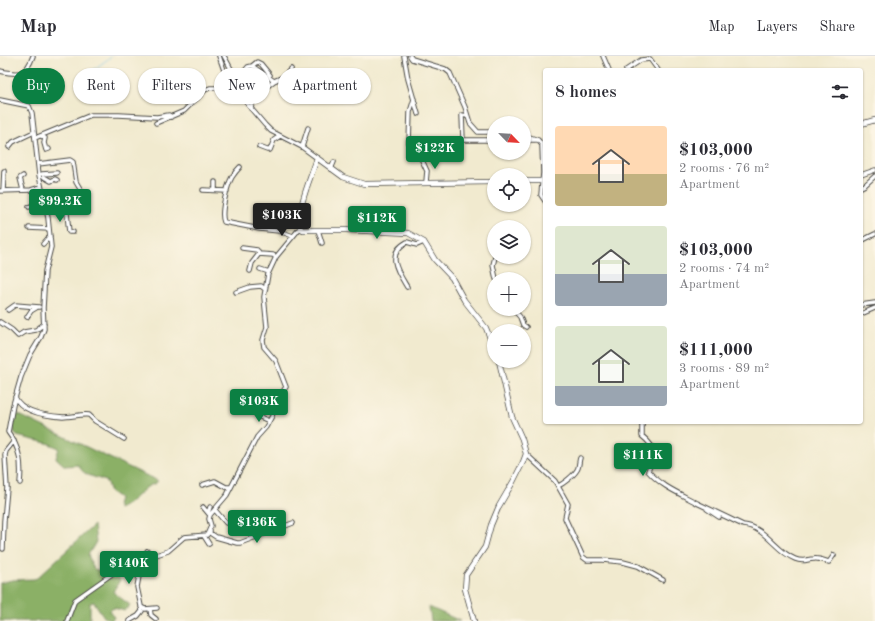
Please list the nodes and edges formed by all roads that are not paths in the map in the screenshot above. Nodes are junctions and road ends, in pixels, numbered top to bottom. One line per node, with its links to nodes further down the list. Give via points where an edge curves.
1 (33, 56): 17 (street, via 23,72 15,74)
2 (219, 56): 10 (street)
3 (224, 56): 11 (street)
4 (404, 56): 21 (street)
5 (410, 56): 26 (street, via 445,68 450,74)
6 (603, 56): 14 (street)
7 (654, 56): 8 (street)
8 (650, 59): 15 (street, via 642,60); 16 (street)
9 (252, 66): 12 (street); 13 (street, via 257,62); 19 (street)
10 (223, 68)
11 (230, 68)
12 (248, 68)
13 (264, 68)
14 (608, 68)
15 (629, 68)
16 (657, 68)
17 (0, 71)
18 (278, 79): 19 (street)
19 (274, 81): 24 (street, via 268,86 265,84 258,88)
20 (214, 88): 27 (street, via 205,90 184,111)
21 (414, 99): 25 (street); 38 (street, via 410,112 409,143)
22 (0, 100): 32 (street, via 29,106)
23 (247, 104): 24 (street)
24 (251, 109): 35 (street, via 265,126)
25 (418, 114)
26 (467, 116): 33 (street, via 478,132); 38 (street, via 462,115)
27 (171, 117): 29 (street); 34 (street, via 91,115)
28 (875, 120): 30 (street)
29 (156, 123)
30 (863, 123)
31 (308, 128): 44 (street)
32 (34, 132): 36 (street); 42 (street, via 13,142)
33 (487, 132)
34 (40, 135): 36 (street); 45 (street, via 45,138 45,147)
35 (280, 136): 43 (street, via 274,140 270,150); 44 (street)
36 (35, 138): 49 (street)
37 (531, 138): 41 (street)
38 (463, 140): 39 (street)
39 (487, 140)
40 (531, 140): 41 (street)
41 (538, 140): 55 (street, via 542,145)
42 (9, 147)
43 (259, 147)
44 (302, 147): 46 (street)
45 (48, 150)
46 (317, 158): 51 (street); 80 (street, via 302,204)
47 (421, 158): 64 (street, via 427,171)
48 (334, 162): 51 (street)
49 (38, 164): 56 (street); 74 (street, via 70,160 73,162 76,182)
50 (240, 167): 73 (street, via 231,178)
51 (331, 168): 64 (street, via 343,177 364,184)
52 (875, 170): 57 (street)
53 (4, 171): 72 (street)
54 (57, 173): 56 (street)
55 (543, 173)
56 (41, 174): 60 (street, via 51,181); 68 (street)
57 (863, 175)
58 (23, 176): 69 (street, via 20,178)
59 (875, 176): 67 (street)
60 (57, 180)
61 (531, 181): 62 (street)
62 (543, 181)
63 (215, 182): 71 (street)
64 (426, 182): 65 (street)
65 (487, 182)
66 (543, 186): 77 (street)
67 (863, 186)
68 (41, 187): 69 (street); 76 (street)
69 (23, 190): 72 (street)
70 (203, 190): 71 (street)
71 (215, 190): 73 (street)
72 (2, 191)
73 (227, 191): 86 (street, via 222,217 224,222 279,231)
74 (82, 192)
75 (65, 195): 83 (street, via 69,232)
76 (44, 197): 78 (street); 81 (street)
77 (543, 198)
78 (29, 207)
79 (29, 228): 81 (street)
80 (300, 228): 82 (street); 86 (street)
81 (49, 229): 85 (street)
82 (318, 230): 88 (street, via 408,233); 89 (street)
83 (74, 232)
84 (875, 234): 87 (street)
85 (50, 236): 90 (street); 102 (street, via 51,247)
86 (293, 236): 93 (street)
87 (863, 240)
88 (424, 242): 97 (street, via 417,245 407,242 402,244 394,259 396,269); 109 (street)
89 (322, 243)
90 (43, 244)
91 (242, 248): 92 (street, via 257,250)
92 (259, 254): 93 (street); 95 (street)
93 (276, 257): 96 (street)
94 (260, 269): 96 (street)
95 (250, 271)
96 (269, 272): 98 (street)
97 (407, 287)
98 (265, 289): 99 (street, via 261,286 250,287); 113 (street, via 267,327 263,340 264,347 276,361 286,387 277,400)
99 (236, 292)
100 (875, 303): 101 (street)
101 (863, 305)
102 (41, 307): 104 (street, via 15,305); 106 (street, via 35,308); 108 (street)
103 (875, 308): 105 (street)
104 (8, 310)
105 (863, 313)
106 (27, 317)
107 (0, 322): 108 (street, via 18,336 36,330)
108 (44, 324): 111 (street, via 41,337 30,355)
109 (487, 330)
110 (501, 368): 117 (street, via 512,417)
111 (15, 397): 115 (street, via 22,407 39,414 64,417 89,415); 116 (street, via 8,432)
112 (258, 412): 113 (street, via 260,417)
113 (269, 421): 122 (street, via 257,437)
114 (642, 424): 123 (street, via 642,436 654,449 648,471 673,492)
115 (124, 439)
116 (14, 440): 119 (street, via 21,460); 134 (street, via 5,455 7,488)
117 (526, 454): 121 (street); 146 (street, via 496,513 485,548 466,575 465,589)
118 (580, 458): 121 (street, via 576,472 564,484)
119 (20, 483)
120 (202, 485): 122 (street, via 215,481)
121 (558, 486): 139 (street, via 568,504 564,518 583,558 638,566)
122 (231, 487): 126 (street)
123 (696, 503): 128 (street); 136 (street, via 755,528 795,559 804,562 814,559 829,562)
124 (203, 507): 127 (street)
125 (210, 507): 127 (street)
126 (215, 510): 127 (street); 129 (street)
127 (209, 514): 131 (street)
128 (719, 517)
129 (226, 523)
130 (293, 523): 131 (street, via 240,543 213,535)
131 (210, 529): 132 (street)
132 (204, 536): 133 (street); 137 (street, via 184,537 168,551)
133 (209, 544)
134 (3, 550)
135 (147, 551): 137 (street)
136 (834, 555)
137 (153, 556): 138 (street)
138 (138, 559): 140 (street, via 137,587); 144 (street, via 75,600)
139 (663, 580)
140 (141, 607): 142 (street); 145 (street, via 138,616)
141 (157, 608): 142 (street)
142 (150, 609): 143 (street, via 151,615)
143 (156, 619)
144 (68, 621)
145 (129, 621)
146 (474, 621)

